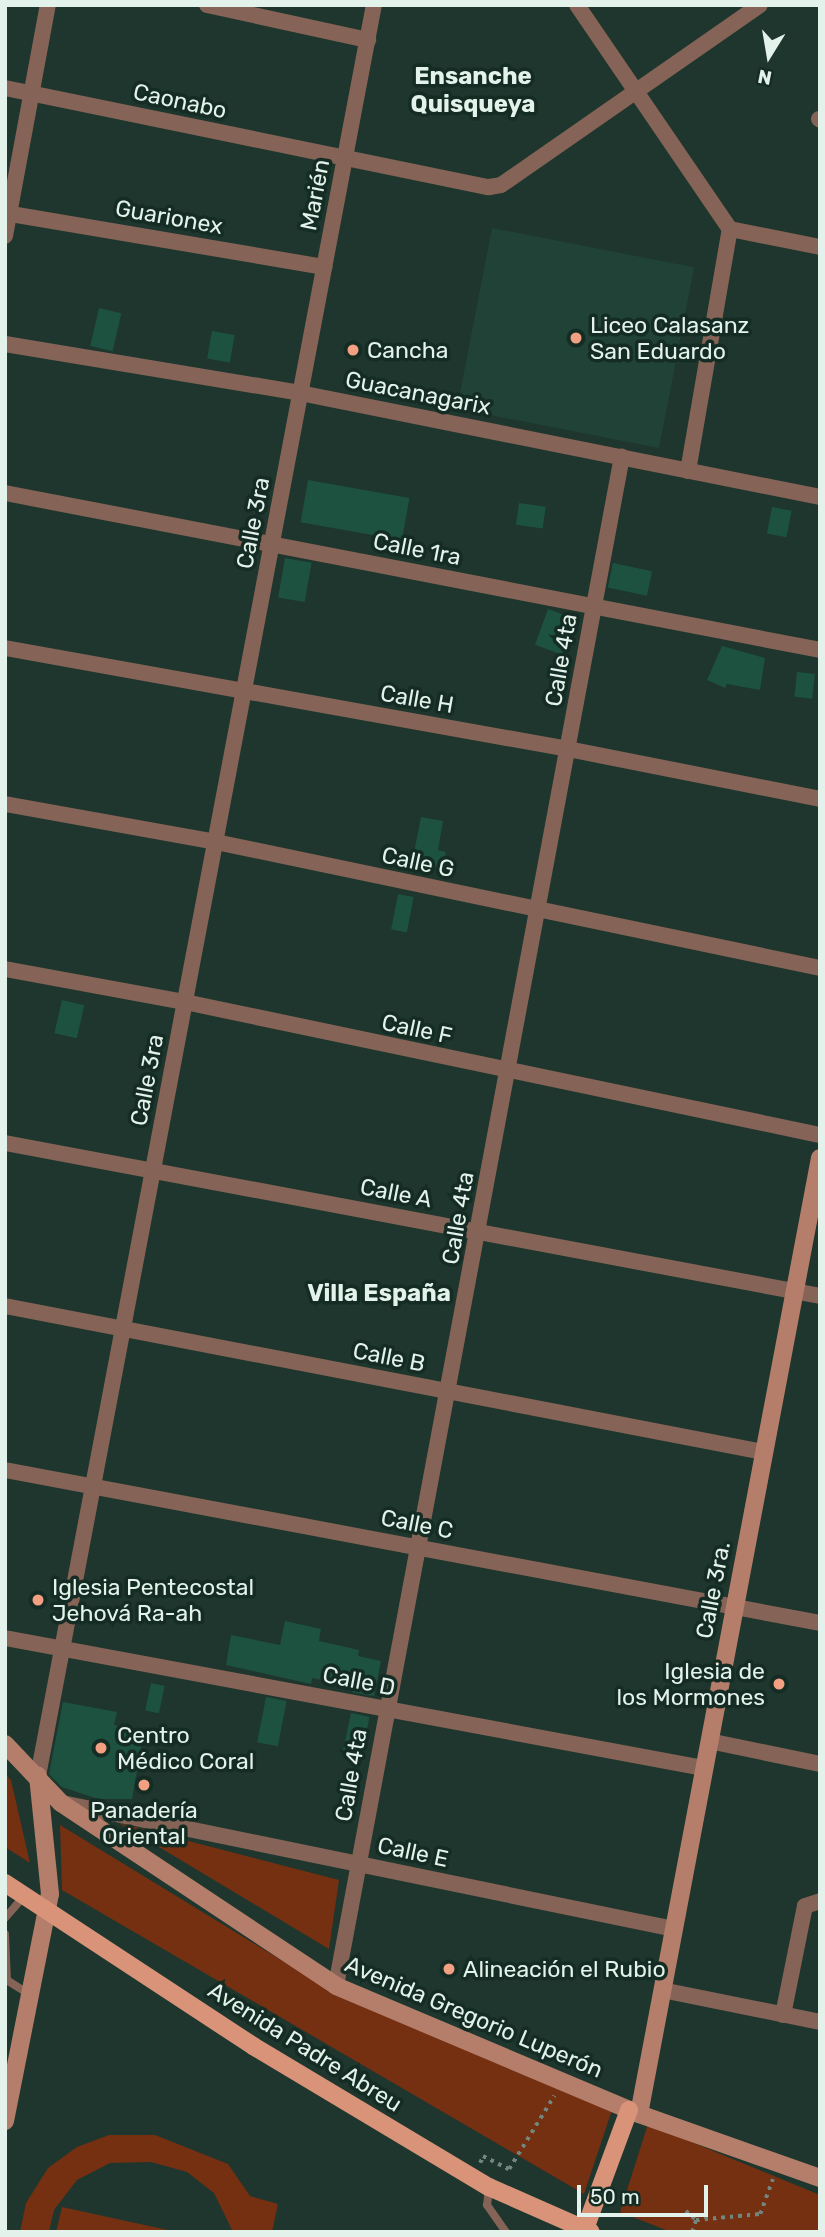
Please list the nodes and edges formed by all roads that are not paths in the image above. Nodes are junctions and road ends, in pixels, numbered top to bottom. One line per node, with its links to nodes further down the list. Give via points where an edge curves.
1 (47, 5): 8 (street)
2 (207, 5): 6 (street)
3 (374, 5): 6 (street, Marién)
4 (577, 5): 9 (street)
5 (760, 5): 9 (street, Caonabo)
6 (368, 40): 10 (street, Marién)
7 (5, 88): 8 (street, Caonabo)
8 (29, 92): 10 (street, Caonabo); 11 (street)
9 (639, 92): 10 (street, Caonabo, via 501,186 474,186); 12 (street)
10 (346, 160): 15 (street, Marién)
11 (7, 213): 13 (street); 15 (street, Guarionex)
12 (730, 229): 14 (street); 19 (street)
13 (5, 236)
14 (820, 247)
15 (324, 267): 17 (street, Marién)
16 (5, 344): 17 (street, Guacanagarix)
17 (300, 393): 18 (street, Guacanagarix); 22 (street, Calle 3ra)
18 (622, 457): 19 (street, Guacanagarix); 23 (street, Calle 4ta)
19 (688, 471): 21 (street, Guacanagarix)
20 (5, 493): 22 (street, Calle 1ra)
21 (820, 497)
22 (272, 544): 23 (street, Calle 1ra); 26 (street, Calle 3ra)
23 (594, 606): 25 (street, Calle 1ra); 27 (street, Calle 4ta)
24 (5, 648): 26 (street, Calle H)
25 (820, 650)
26 (244, 693): 27 (street, Calle H); 30 (street, Calle 3ra)
27 (568, 748): 28 (street, Calle H); 31 (street, Calle 4ta)
28 (820, 799)
29 (5, 804): 30 (street, Calle G)
30 (216, 842): 31 (street, Calle G); 34 (street, Calle 3ra)
31 (538, 911): 32 (street, Calle G); 35 (street, Calle 4ta)
32 (820, 968)
33 (5, 969): 34 (street, Calle F)
34 (185, 1002): 35 (street, Calle F); 39 (street, Calle 3ra)
35 (509, 1072): 36 (street, Calle F); 40 (street, Calle 4ta)
36 (820, 1135)
37 (5, 1143): 39 (street, Calle A)
38 (820, 1158): 41 (main road, Calle 3ra.)
39 (153, 1170): 40 (street, Calle A); 44 (street, Calle 3ra)
40 (479, 1232): 41 (street, Calle A); 45 (street, Calle 4ta)
41 (794, 1291): 42 (street, Calle A); 46 (main road, Calle 3ra.)
42 (820, 1296)
43 (5, 1306): 44 (street, Calle B)
44 (123, 1328): 45 (street, Calle B); 48 (street, Calle 3ra)
45 (450, 1391): 46 (street, Calle B); 49 (street, Calle 4ta)
46 (764, 1452): 50 (main road, Calle 3ra.)
47 (5, 1470): 48 (street, Calle C)
48 (93, 1486): 49 (street, Calle C); 53 (street, Calle 3ra)
49 (421, 1548): 50 (street, Calle C); 54 (street, Calle 4ta)
50 (735, 1607): 51 (street, Calle C); 55 (main road, Calle 3ra.)
51 (820, 1623)
52 (5, 1638): 53 (street, Calle D)
53 (63, 1648): 54 (street, Calle D); 59 (street, Calle 3ra)
54 (386, 1709): 58 (street, Calle D); 61 (street, Calle 4ta)
55 (709, 1741): 57 (street); 58 (main road, Calle 3ra.)
56 (5, 1744): 59 (main road, Avenida Gregorio Luperón)
57 (820, 1764)
58 (704, 1768): 67 (main road, Calle 3ra.)
59 (38, 1776): 60 (main road, Avenida Gregorio Luperón); 65 (main road)
60 (61, 1803): 61 (street, Calle E); 70 (main road, Avenida Gregorio Luperón)
61 (358, 1864): 67 (street, Calle E); 70 (street, Calle 4ta)
62 (5, 1883): 63 (main road, Avenida Padre Abreu)
63 (24, 1896): 65 (main road, Avenida Padre Abreu); 66 (lane)
64 (820, 1901): 73 (street, via 805,1906)
65 (48, 1912): 72 (main road); 78 (main road, Avenida Padre Abreu, via 253,2046)
66 (5, 1918)
67 (674, 1929): 71 (main road, Calle 3ra.)
68 (5, 1934): 69 (lane)
69 (6, 1980): 72 (lane)
70 (336, 1986): 75 (main road, Avenida Gregorio Luperón)
71 (662, 1990): 73 (street); 75 (main road, Calle 3ra.)
72 (32, 1996): 76 (main road)
73 (783, 2015): 74 (street)
74 (820, 2022)
75 (634, 2112): 77 (main road, Avenida Gregorio Luperón); 79 (main road)
76 (5, 2120)
77 (820, 2178)
78 (481, 2182): 79 (main road, Avenida Padre Abreu); 80 (lane, via 487,2204)
79 (591, 2231)
80 (506, 2232)

